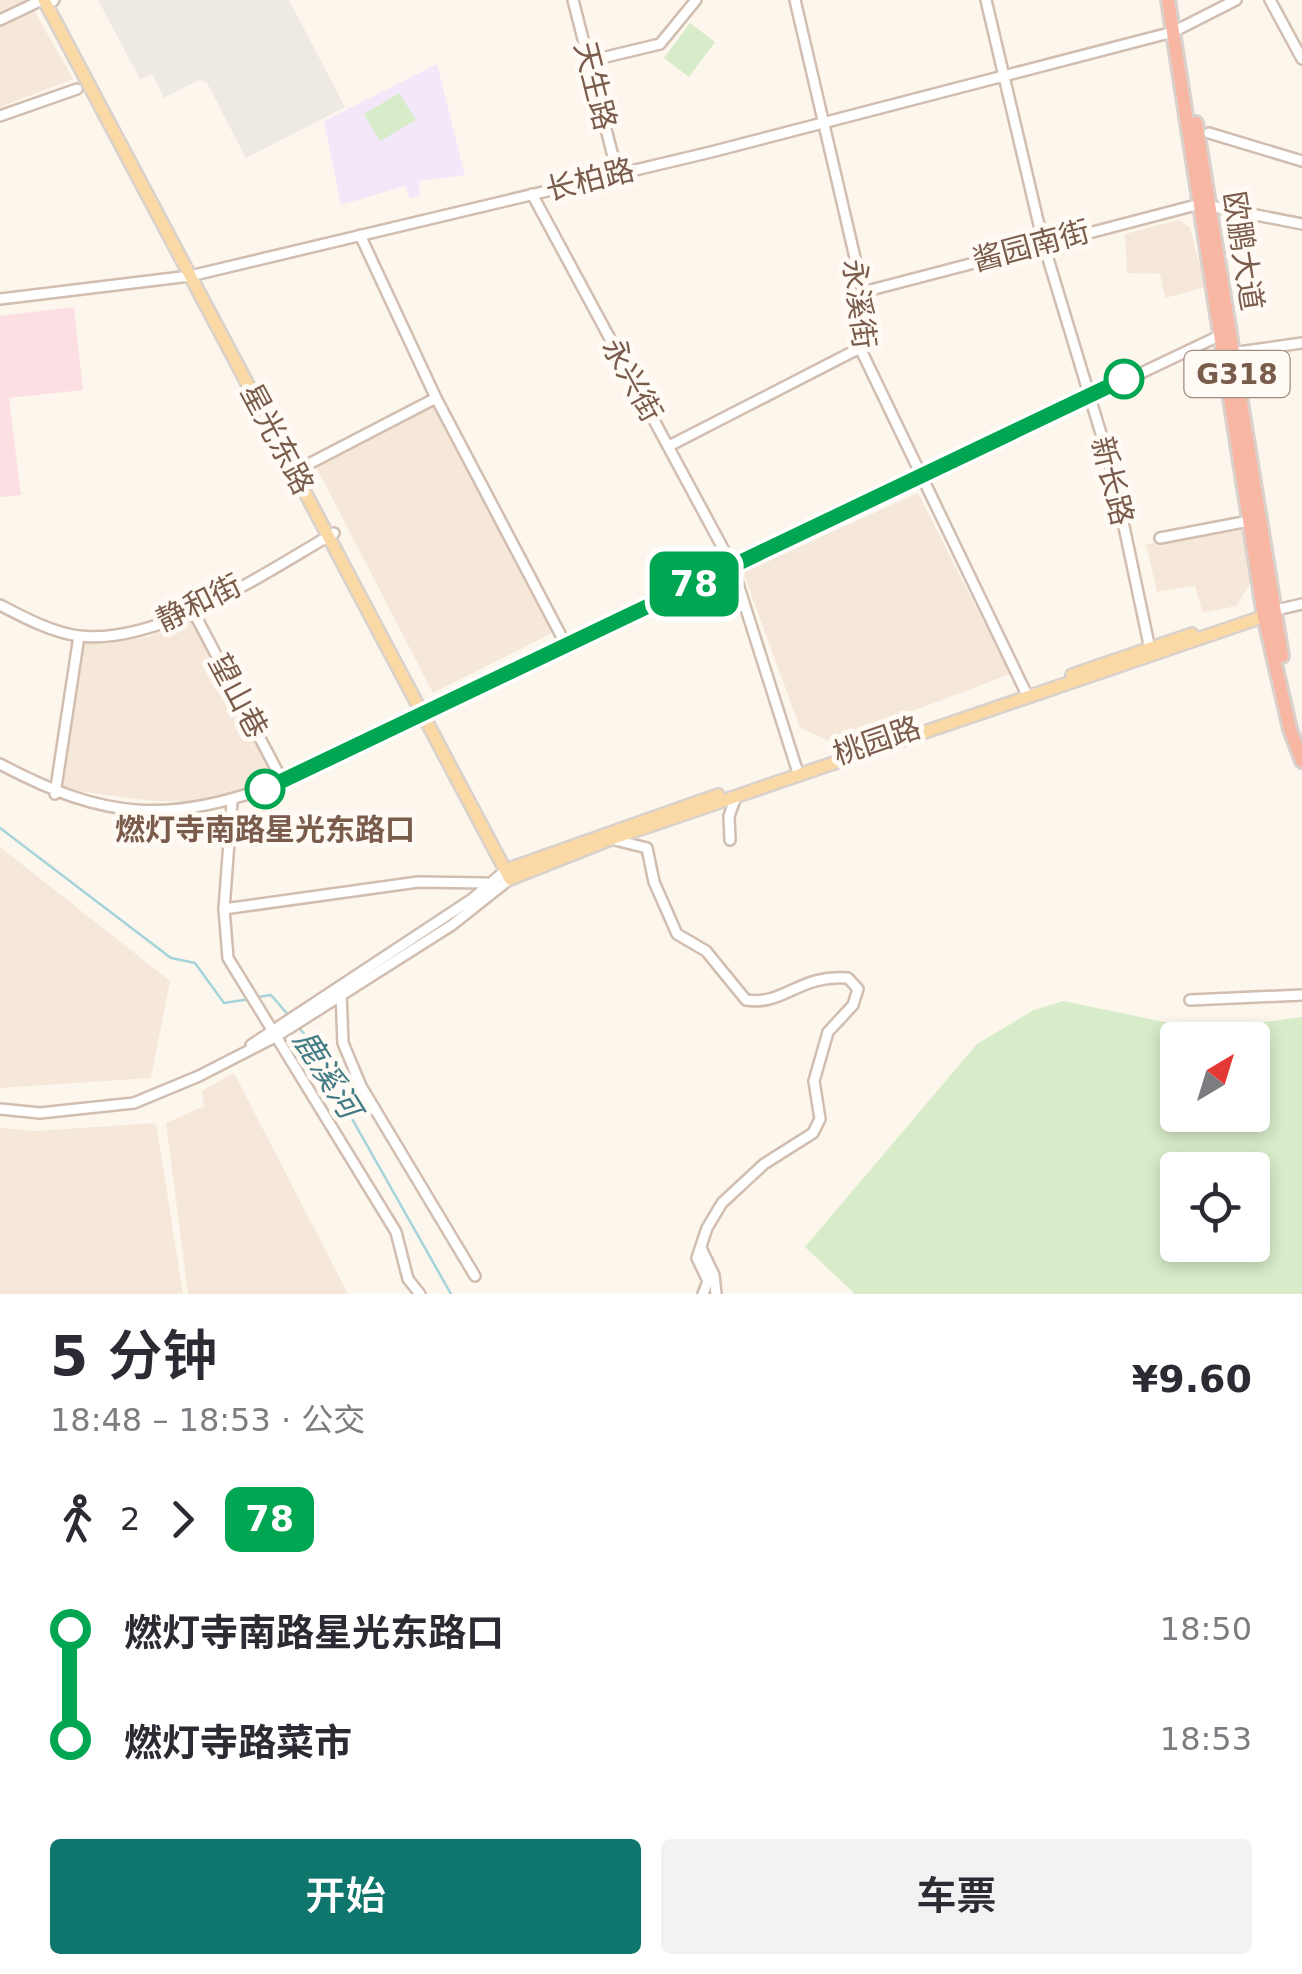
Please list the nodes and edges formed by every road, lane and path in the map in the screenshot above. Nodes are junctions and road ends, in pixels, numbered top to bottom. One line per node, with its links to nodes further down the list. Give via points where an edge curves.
1 (43, 0): 11 (street); 27 (main road, 星光东路)
2 (54, 0): 27 (main road, 星光东路)
3 (574, 0): 14 (street, 天生路)
4 (696, 0): 14 (street, via 660,44)
5 (796, 0): 18 (street, 永溪街)
6 (986, 0): 15 (street, 新长路)
7 (1168, 0): 12 (highway, 欧鹏大道 / G318)
8 (1177, 0): 12 (highway, 欧鹏大道 / G318)
9 (1236, 0): 12 (street, 长柏路)
10 (1270, 0): 13 (street)
11 (0, 20)
12 (1177, 30): 15 (street, 长柏路); 23 (highway, 欧鹏大道 / G318)
13 (1302, 59)
14 (589, 61): 21 (street, 天生路)
15 (1004, 75): 18 (street, 长柏路); 26 (street, 新长路)
16 (78, 89): 17 (street)
17 (0, 116)
18 (822, 123): 21 (street, 长柏路); 28 (street, 永溪街)
19 (1209, 133): 20 (street)
20 (1302, 162)
21 (617, 172): 22 (street, 长柏路)
22 (532, 194): 25 (street, 长柏路); 36 (street, 永兴街)
23 (1205, 205): 24 (street); 26 (street, 酱园南街); 30 (highway, 欧鹏大道 / G318)
24 (1302, 222)
25 (360, 235): 27 (street, 长柏路); 35 (street)
26 (1043, 242): 28 (street, 酱园南街); 34 (street, 新长路)
27 (193, 276): 29 (street, 长柏路); 37 (main road, 星光东路); 40 (main road, 星光东路)
28 (864, 292): 32 (street, 永溪街)
29 (0, 299)
30 (1225, 334): 33 (highway, 欧鹏大道 / G318); 34 (street)
31 (1302, 343): 33 (street)
32 (860, 348): 36 (street); 38 (street, 永溪街)
33 (1228, 354): 39 (highway, 欧鹏大道 / G318); 46 (highway, 欧鹏大道 / G318)
34 (1090, 394): 38 (street); 49 (street, 新长路)
35 (436, 398): 37 (street); 48 (street)
36 (669, 446): 42 (street, 永兴街)
37 (301, 468): 40 (main road, 星光东路)
38 (921, 476): 42 (street); 50 (street, 永溪街)
39 (1249, 521): 41 (street); 46 (highway, 欧鹏大道 / G318)
40 (332, 535): 45 (street, 静和街); 51 (main road, 星光东路)
41 (1160, 538)
42 (732, 565): 48 (street); 55 (street, 永兴街)
43 (1302, 604): 46 (street)
44 (0, 606): 47 (street, 静和街)
45 (192, 610): 47 (street, 静和街, via 144,630); 56 (street, 望山巷)
46 (1269, 612): 49 (main road, 桃园路); 52 (highway, 欧鹏大道 / G318); 53 (highway, G318)
47 (79, 636): 57 (street)
48 (566, 644): 51 (street)
49 (1151, 652): 50 (main road, 桃园路)
50 (1027, 694): 55 (main road, 桃园路)
51 (426, 712): 56 (street); 62 (main road, 星光东路)
52 (1302, 746)
53 (1302, 761)
54 (0, 764): 57 (street)
55 (797, 773): 58 (main road); 62 (main road, 桃园路)
56 (284, 782): 59 (street)
57 (55, 794): 59 (street, via 175,814)
58 (736, 797): 60 (main road); 61 (street)
59 (232, 802): 64 (street)
60 (612, 839): 62 (main road); 71 (street, via 647,848 676,934 706,951 746,1000 783,996 794,985 828,976 848,978 858,989 853,1005 828,1032 814,1082 820,1119 813,1132 764,1164 722,1204)
61 (730, 840)
62 (511, 872): 63 (street, 桃园路); 65 (street, via 452,925)
63 (486, 884): 64 (street, via 418,882); 67 (street, 桃园路)
64 (224, 909): 69 (street, via 228,958)
65 (341, 992): 67 (street); 72 (street, via 343,1042 361,1086)
66 (1302, 995): 68 (street)
67 (321, 1000): 69 (street)
68 (1190, 1000)
69 (273, 1033): 70 (street, via 233,1059 134,1102 40,1113); 73 (street, via 396,1232 408,1279)
70 (0, 1109)
71 (702, 1248): 74 (street, via 697,1258 708,1281); 75 (street)
72 (475, 1276)
73 (420, 1294)
74 (703, 1294)
75 (716, 1294)

